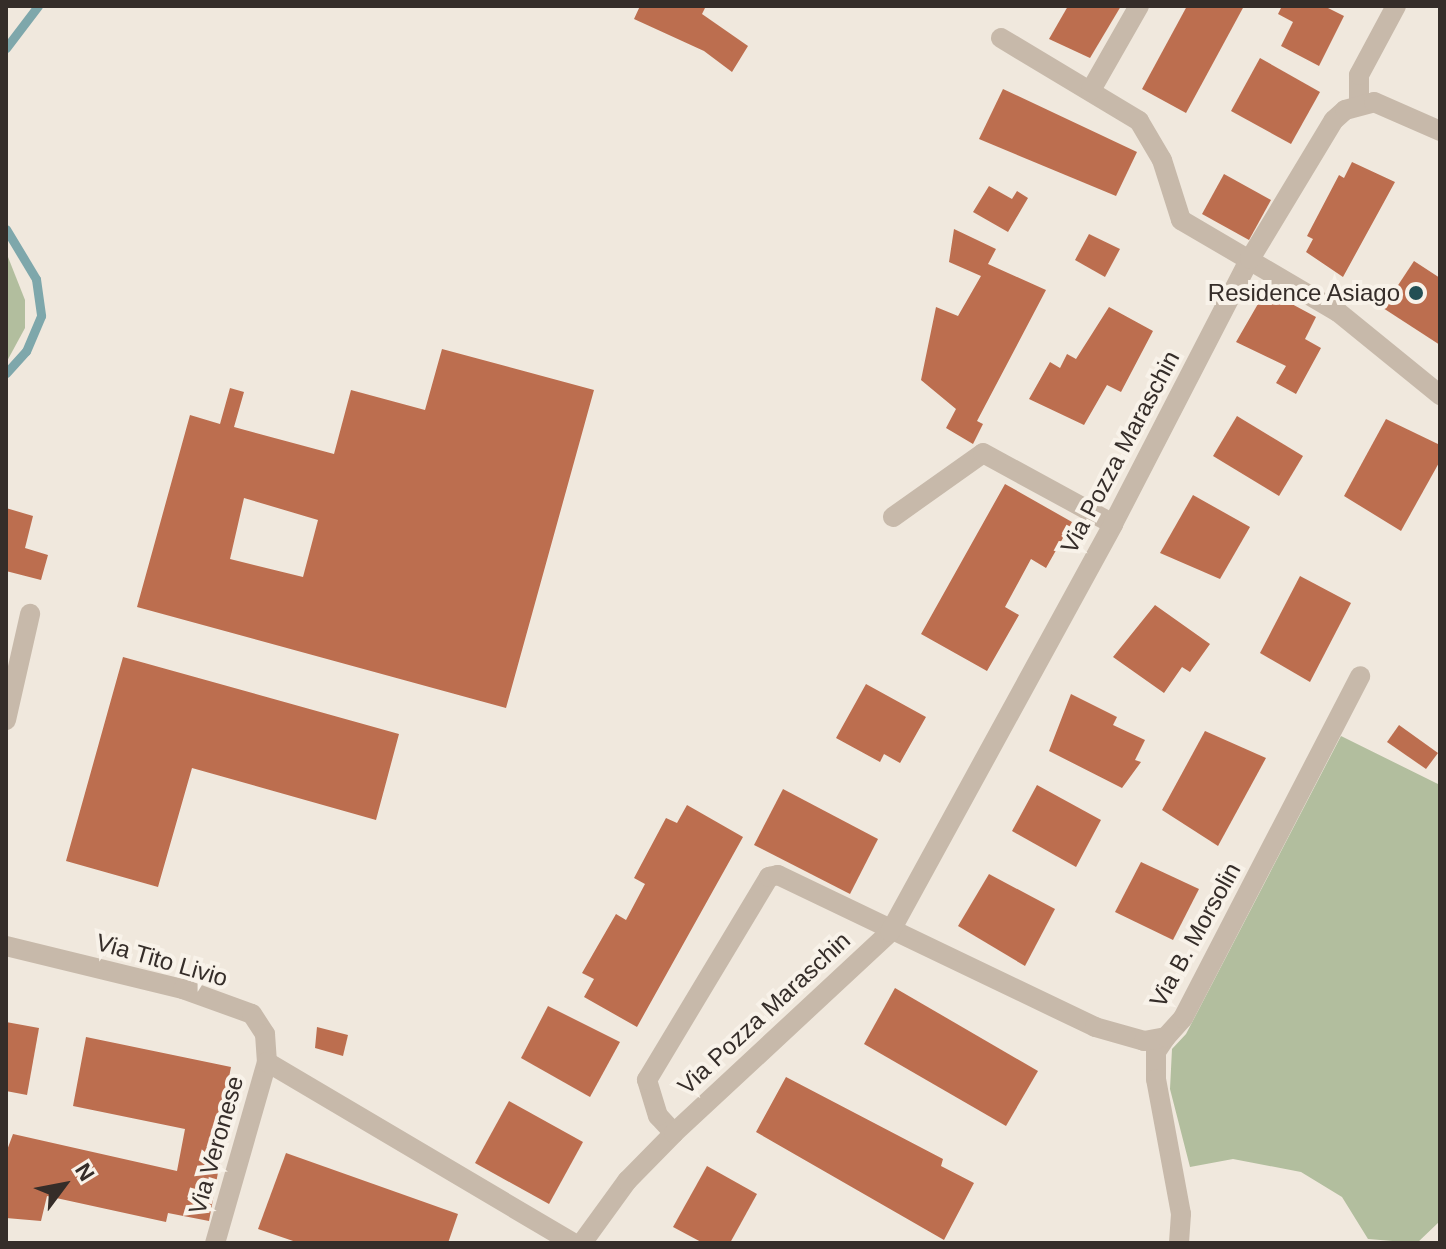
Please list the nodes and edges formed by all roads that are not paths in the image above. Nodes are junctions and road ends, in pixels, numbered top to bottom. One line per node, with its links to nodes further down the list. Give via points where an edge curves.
1 (1139, 6): 4 (street)
2 (1396, 6): 5 (street, via 1359,75)
3 (1001, 38): 4 (street)
4 (1091, 90): 7 (street, via 1139,121 1155,142 1181,220)
5 (1359, 105): 6 (street, via 1387,104); 7 (street, Via Pozza Maraschin, via 1334,120)
6 (1440, 131)
7 (1250, 259): 8 (street, via 1338,312); 10 (street, Via Pozza Maraschin)
8 (1440, 395)
9 (893, 517): 10 (street, via 983,453)
10 (1113, 524): 14 (street, Via Pozza Maraschin)
11 (30, 614): 13 (street)
12 (1360, 676): 16 (street, Via B. Morsolin, via 1183,1018)
13 (6, 720)
14 (890, 932): 16 (street, Via B. Morsolin, via 1095,1027 1144,1041); 18 (street, Via Pozza Maraschin); 18 (street, Via Pozza Maraschin, via 778,875 769,877 647,1080 658,1116)
15 (6, 946): 17 (street, Via Tito Livio, via 183,989 252,1014 265,1034)
16 (1166, 1037): 22 (street, via 1156,1052 1156,1079 1181,1214)
17 (267, 1062): 19 (street, Via Veronese); 20 (street)
18 (674, 1133): 21 (street, Via Pozza Maraschin, via 627,1181)
19 (215, 1243)
20 (573, 1243)
21 (582, 1243)
22 (1179, 1243)

